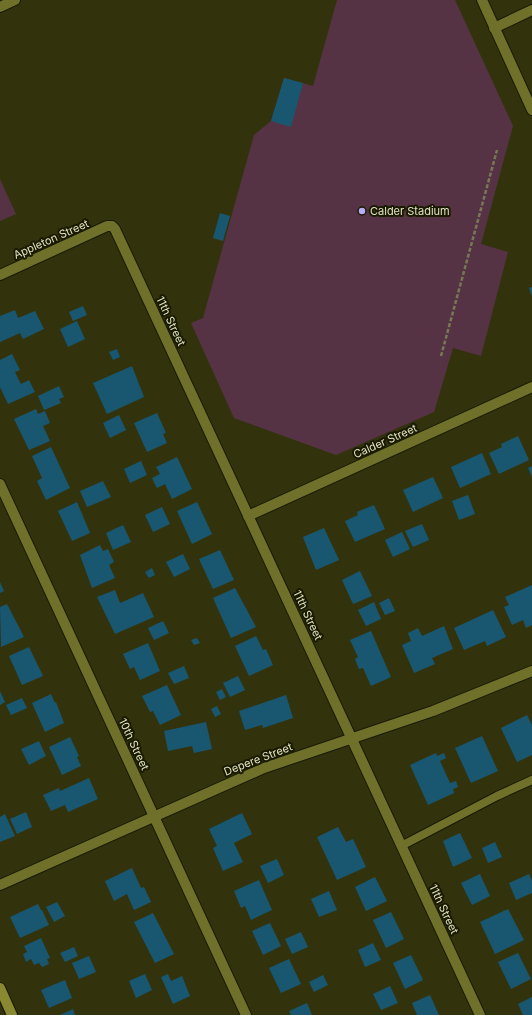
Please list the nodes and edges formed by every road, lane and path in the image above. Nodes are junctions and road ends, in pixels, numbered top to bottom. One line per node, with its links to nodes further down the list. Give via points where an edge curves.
1 (482, 0): 5 (street)
2 (12, 1): 3 (street)
3 (0, 7)
4 (532, 10): 5 (street)
5 (494, 28): 6 (street)
6 (532, 110)
7 (497, 150): 10 (path)
8 (112, 226): 9 (street, Appleton Street); 13 (street, 11th Street)
9 (0, 275)
10 (441, 356)
11 (532, 387): 13 (street, Calder Street)
12 (0, 484): 17 (street, 10th Street)
13 (248, 516): 15 (street, 11th Street)
14 (532, 671): 15 (street, Depere Street, via 433,711)
15 (352, 738): 17 (street, Depere Street, via 264,768); 18 (street, 11th Street)
16 (532, 780): 18 (lane)
17 (154, 816): 19 (street, Depere Street); 22 (street, 10th Street)
18 (401, 846): 23 (street, 11th Street)
19 (0, 885)
20 (0, 988): 21 (main road)
21 (12, 1015)
22 (246, 1015)
23 (480, 1015)

